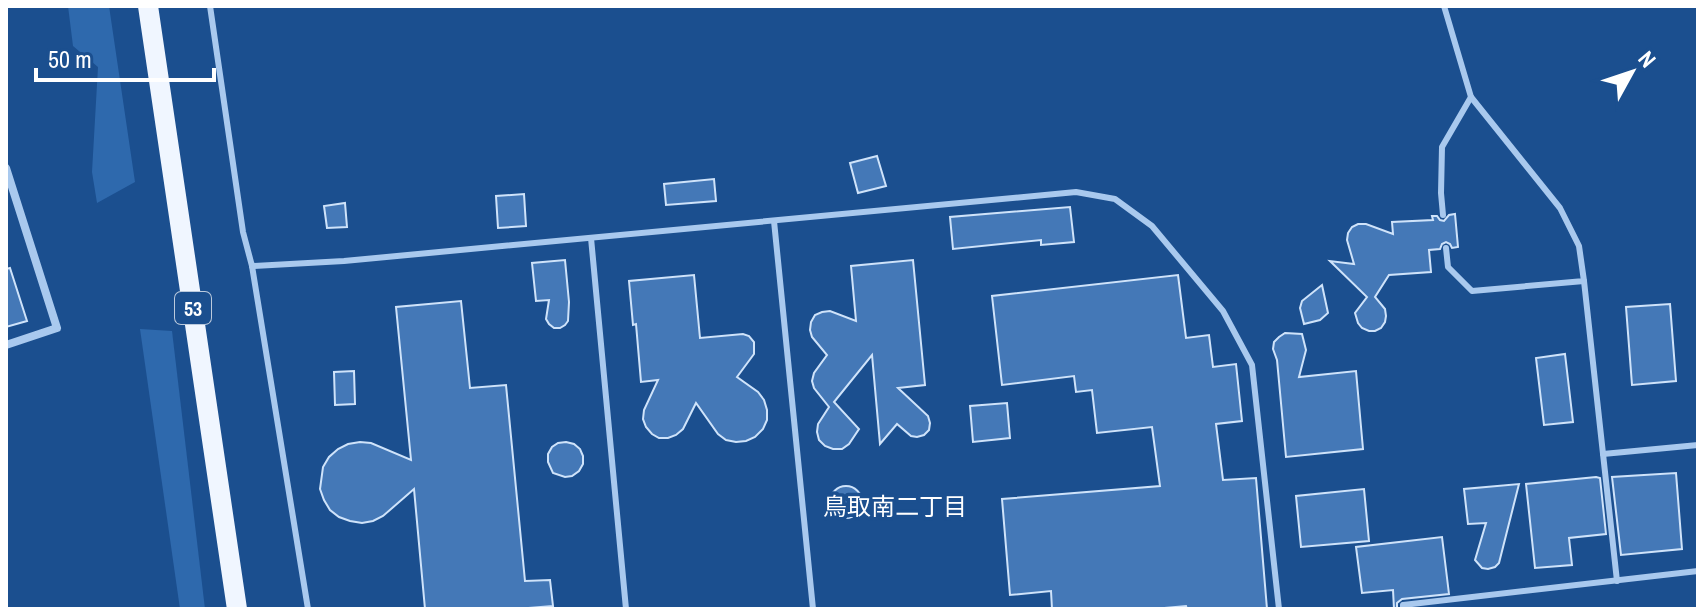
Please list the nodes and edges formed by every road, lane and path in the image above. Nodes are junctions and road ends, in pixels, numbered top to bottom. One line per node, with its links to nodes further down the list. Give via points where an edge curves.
1 (148, 6): 17 (main road, 53)
2 (210, 6): 10 (lane)
3 (1444, 6): 4 (lane)
4 (1471, 97): 6 (lane, via 1442,147); 11 (lane, via 1560,208 1579,246)
5 (6, 168): 12 (street, via 57,328)
6 (1443, 215)
7 (774, 221): 8 (lane); 20 (lane); 21 (lane, via 1076,192 1115,199 1152,226 1223,311 1252,365)
8 (591, 238): 10 (lane); 19 (lane)
9 (1446, 248): 11 (lane, via 1448,267 1472,291)
10 (252, 266): 18 (lane)
11 (1584, 281): 14 (lane)
12 (6, 345)
13 (1698, 445): 14 (lane)
14 (1603, 454): 16 (lane)
15 (1698, 571): 16 (lane)
16 (1617, 581): 22 (lane)
17 (237, 609)
18 (308, 609)
19 (626, 609)
20 (813, 609)
21 (1279, 609)
22 (1403, 609)

